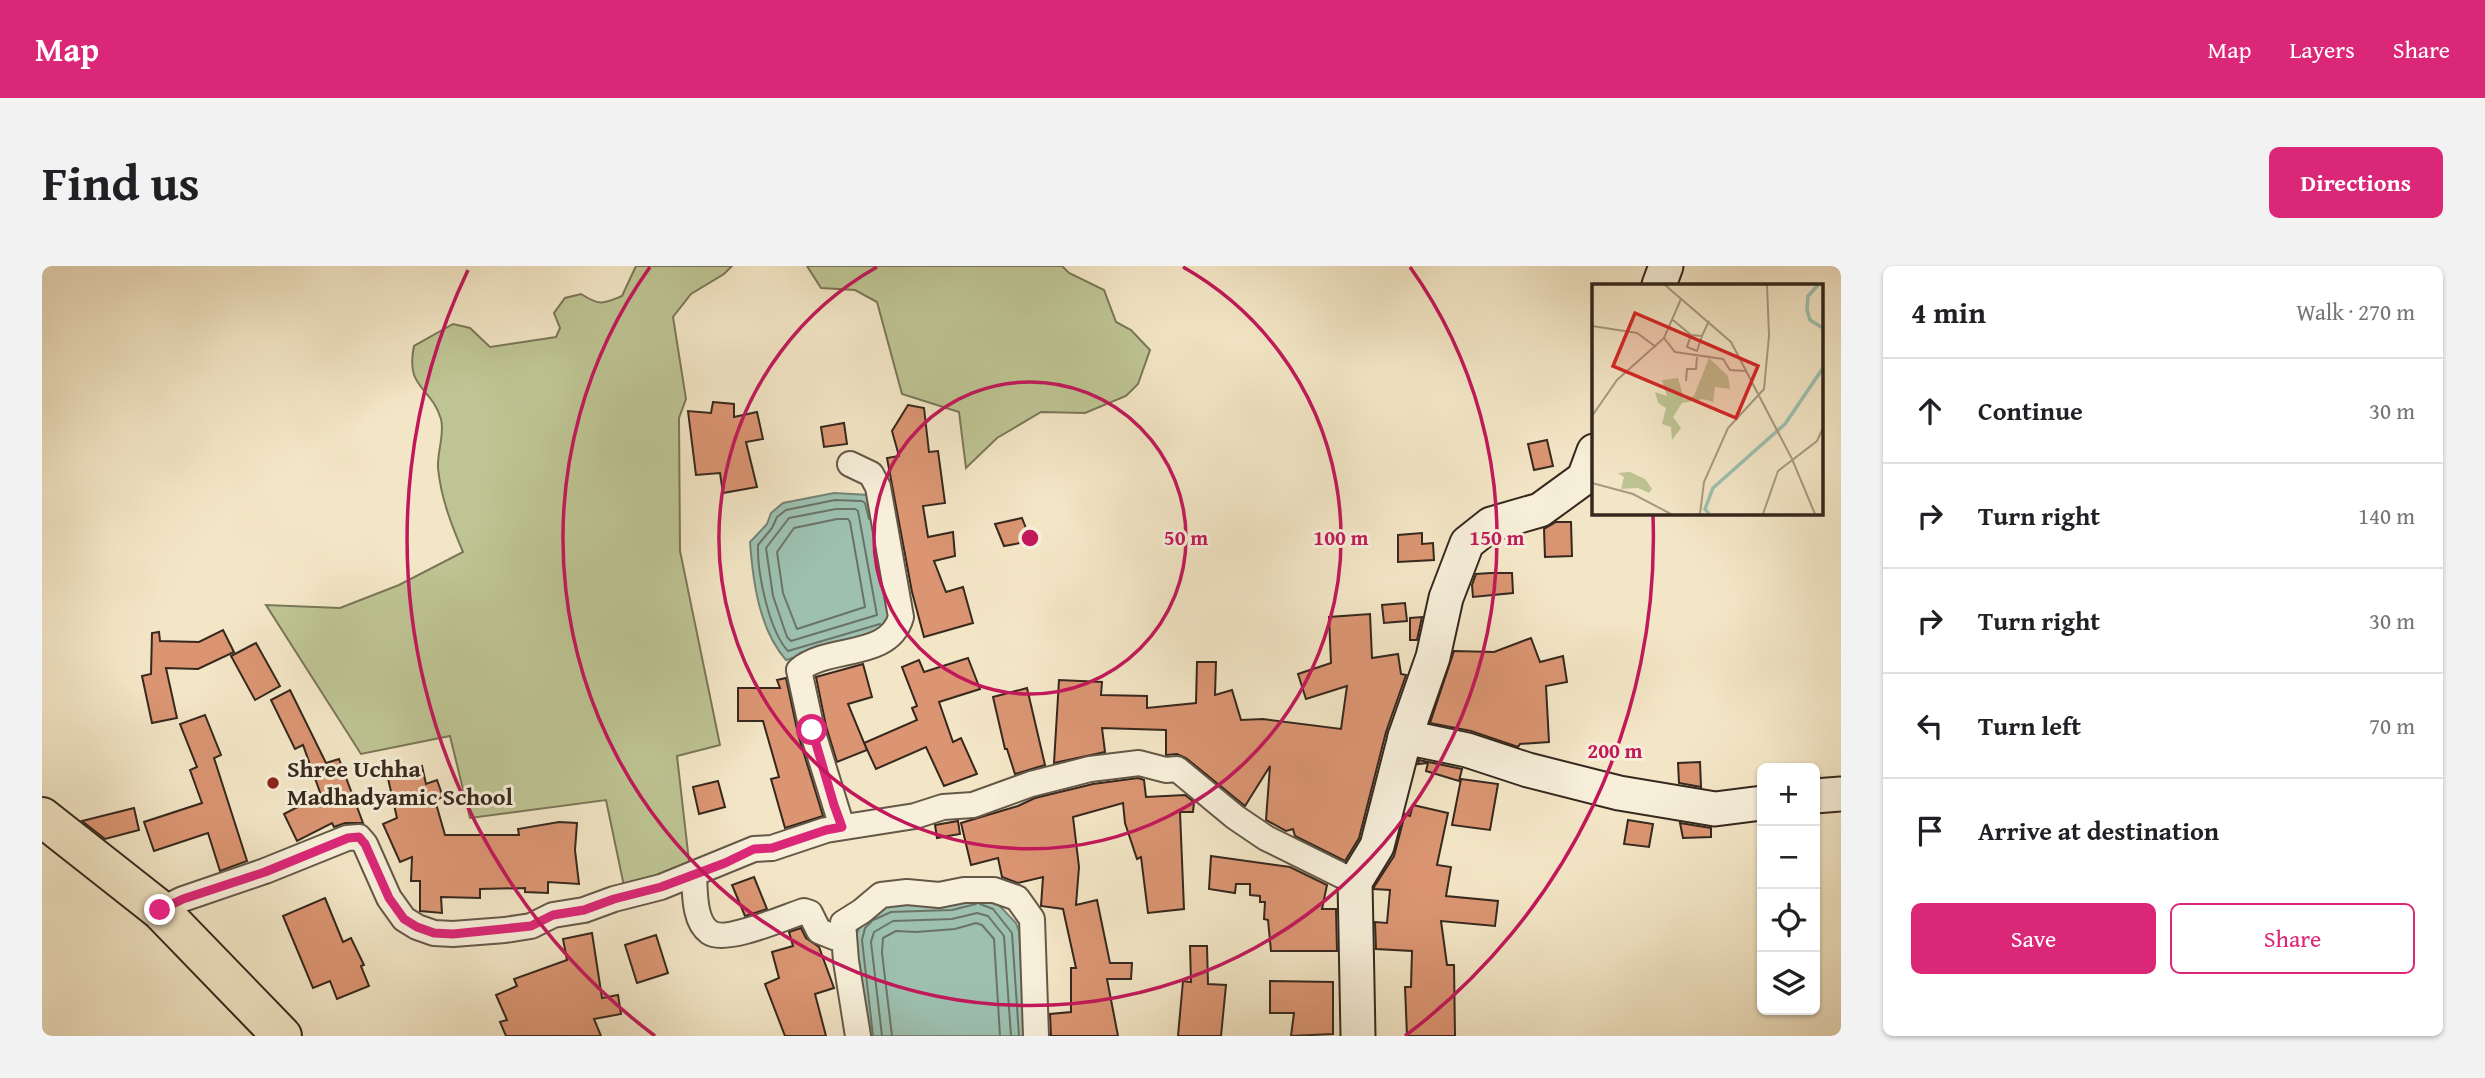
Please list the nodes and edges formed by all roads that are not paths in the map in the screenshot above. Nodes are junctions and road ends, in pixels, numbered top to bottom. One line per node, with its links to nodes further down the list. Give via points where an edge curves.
1 (1666, 266): 2 (street)
2 (1659, 284)
3 (1592, 456): 5 (street, via 1584,478 1541,510 1490,524 1467,543)
4 (850, 464): 10 (street, via 872,474 878,487 901,617 898,629 882,641 799,670)
5 (1405, 737): 8 (street, via 1619,793 1714,809); 12 (street, via 1377,846)
6 (1841, 794): 7 (street)
7 (1820, 796)
8 (1757, 804)
9 (42, 817): 13 (main road)
10 (842, 827): 11 (street, via 754,849); 12 (street, via 973,805 1090,769 1139,763 1177,769 1266,838)
11 (694, 876): 13 (street, via 553,915 531,926 434,933 404,919 359,837); 14 (street, via 698,914 706,931 714,935 733,935 804,911 810,913 819,931)
12 (1355, 882): 18 (street)
13 (160, 910): 15 (main road)
14 (844, 936): 16 (street); 17 (street, via 843,923 881,895 994,890 1017,898 1032,919)
15 (282, 1036)
16 (858, 1036)
17 (1036, 1036)
18 (1358, 1036)

